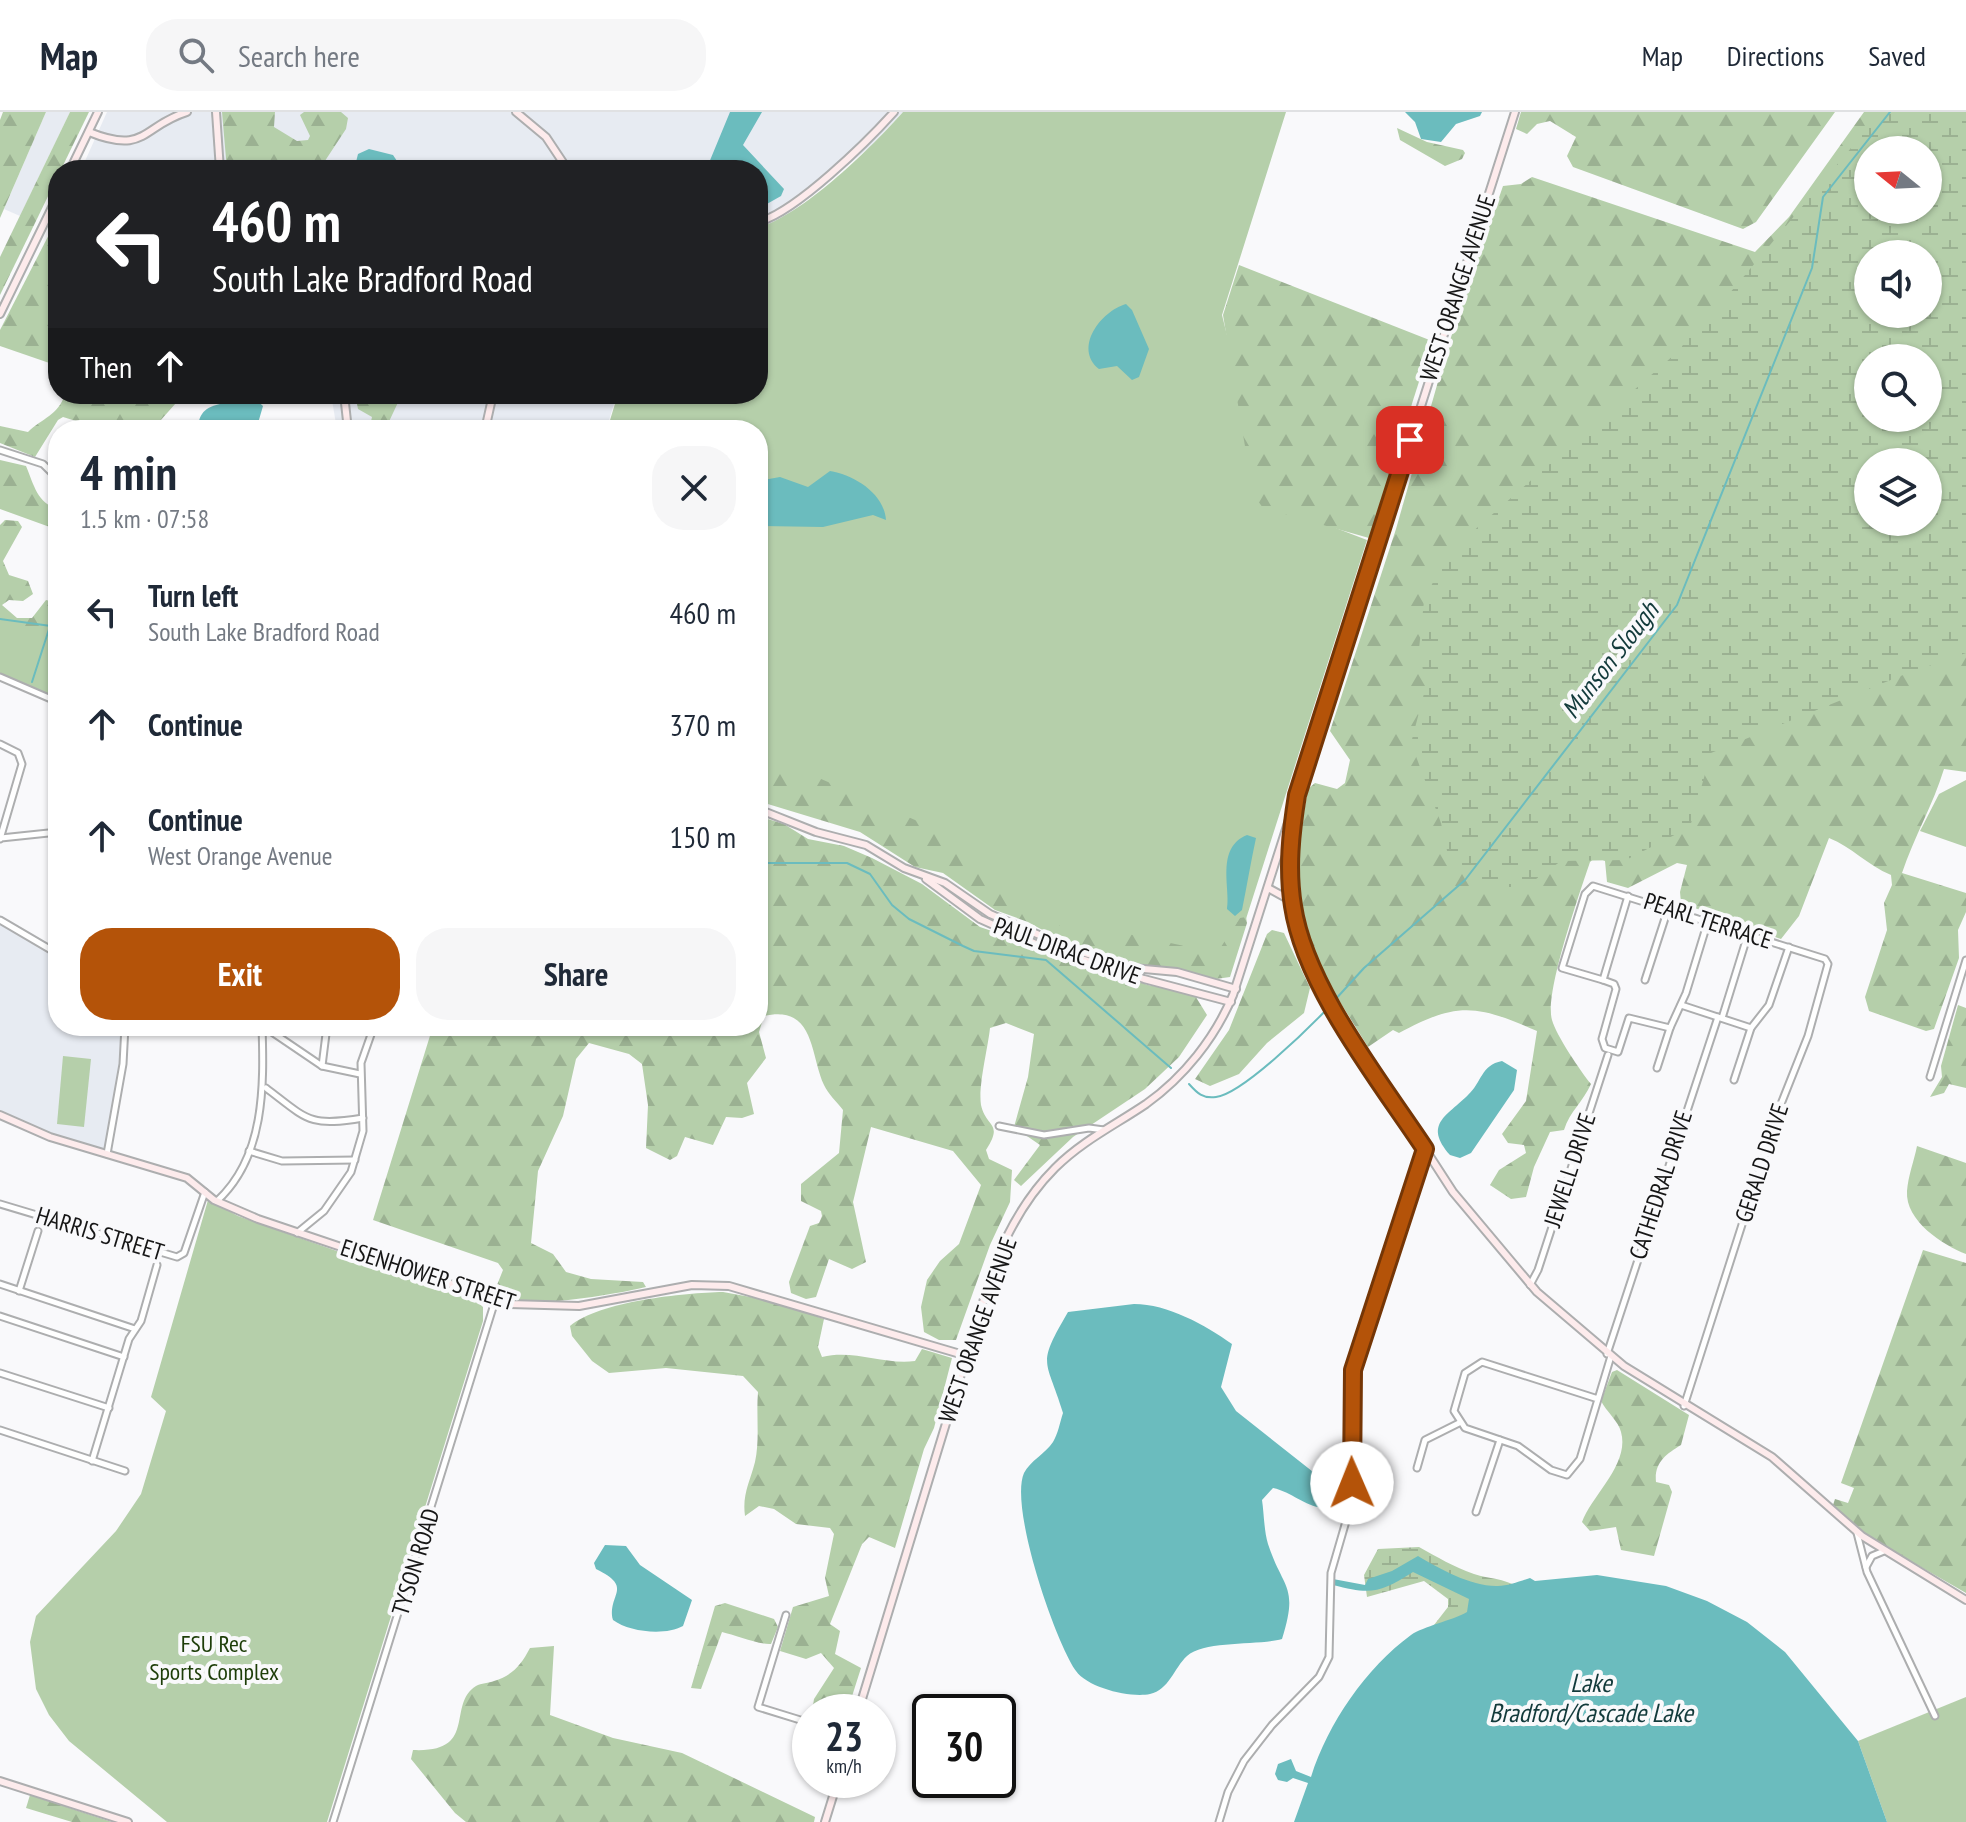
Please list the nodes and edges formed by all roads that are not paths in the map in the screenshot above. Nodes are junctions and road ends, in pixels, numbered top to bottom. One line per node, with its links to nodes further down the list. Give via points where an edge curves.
1 (98, 112): 7 (main road)
2 (187, 112): 7 (main road, via 132,141)
3 (216, 112): 9 (main road)
4 (516, 112): 10 (main road, via 546,137)
5 (894, 112): 12 (main road, via 786,208)
6 (1515, 112): 19 (main road, WEST ORANGE AVENUE)
7 (89, 132): 8 (main road)
8 (75, 160)
9 (219, 160)
10 (561, 160)
11 (48, 216): 13 (main road)
12 (768, 217)
13 (0, 314)
14 (0, 450): 15 (street)
15 (48, 469)
16 (0, 677): 17 (street)
17 (48, 698)
18 (0, 744): 22 (street, via 22,760)
19 (1297, 795): 26 (main road, WEST ORANGE AVENUE); 28 (main road, via 1290,854)
20 (0, 812): 22 (street)
21 (768, 813): 25 (main road, PAUL DIRAC DRIVE, via 860,843)
22 (8, 814): 24 (street)
23 (48, 833): 24 (street)
24 (0, 838)
25 (916, 873): 38 (main road, PAUL DIRAC DRIVE, via 945,883 990,914 1082,952); 39 (main road, PAUL DIRAC DRIVE, via 980,919 1015,935)
26 (1268, 888): 28 (main road, via 1286,895); 38 (main road, WEST ORANGE AVENUE)
27 (1628, 896): 29 (street, PEARL TERRACE); 36 (street); 36 (street, PEARL TERRACE, via 1597,886 1588,889 1562,968)
28 (1293, 907): 60 (main road, via 1326,996)
29 (1668, 909): 31 (street, PEARL TERRACE); 37 (street)
30 (0, 920): 34 (street)
31 (1708, 921): 32 (street, PEARL TERRACE); 40 (street)
32 (1748, 934): 33 (street, PEARL TERRACE); 41 (street, CATHEDRAL DRIVE)
33 (1789, 947): 43 (street, via 1769,1005); 81 (street, GERALD DRIVE, via 1825,959 1827,973)
34 (48, 948)
35 (1966, 960): 53 (street)
36 (1603, 980): 42 (street, via 1616,989 1603,1045 1618,1052 1629,1018)
37 (1645, 980)
38 (1236, 989): 39 (main road, WEST ORANGE AVENUE)
39 (1231, 1002): 59 (main road, WEST ORANGE AVENUE, via 1176,1079)
40 (1681, 1005): 41 (street); 42 (street)
41 (1720, 1018): 43 (street); 76 (street, CATHEDRAL DRIVE)
42 (1670, 1028): 51 (street)
43 (1751, 1028): 54 (street)
44 (124, 1036): 62 (street)
45 (262, 1036): 55 (street)
46 (277, 1036): 50 (street)
47 (326, 1036): 50 (street)
48 (371, 1036): 52 (street)
49 (1608, 1055): 71 (street, JEWELL DRIVE)
50 (322, 1066): 52 (street)
51 (1657, 1068)
52 (360, 1074): 57 (street)
53 (1930, 1077)
54 (1734, 1080)
55 (265, 1088): 57 (street, via 311,1121); 61 (street)
56 (0, 1115): 62 (main road, EISENHOWER STREET)
57 (363, 1118): 63 (street)
58 (999, 1126): 59 (street, via 1044,1135)
59 (1105, 1130): 77 (main road, WEST ORANGE AVENUE, via 1056,1167 1017,1218 994,1266)
60 (1425, 1149): 71 (main road, via 1464,1207); 103 (street, via 1353,1370 1351,1504 1331,1573 1329,1657 1319,1677 1244,1761)
61 (249, 1151): 63 (street, via 282,1161); 65 (street, via 231,1188)
62 (107, 1154): 64 (main road, EISENHOWER STREET, via 187,1178)
63 (355, 1160): 68 (street, via 324,1211)
64 (205, 1192): 65 (main road, EISENHOWER STREET); 66 (street, HARRIS STREET, via 184,1253 177,1257)
65 (217, 1201): 68 (main road, EISENHOWER STREET)
66 (0, 1204)
67 (38, 1231): 72 (street)
68 (297, 1233): 73 (main road, EISENHOWER STREET)
69 (157, 1265): 75 (street)
70 (0, 1284): 72 (street)
71 (1530, 1285): 76 (main road)
72 (19, 1291): 75 (street)
73 (495, 1301): 77 (main road, EISENHOWER STREET, via 562,1308 692,1285 729,1286); 101 (street, TYSON ROAD)
74 (0, 1316): 78 (street)
75 (135, 1329): 78 (street)
76 (1609, 1355): 80 (street, CATHEDRAL DRIVE); 81 (main road)
77 (967, 1356): 95 (main road, WEST ORANGE AVENUE)
78 (124, 1357): 82 (street)
79 (0, 1373): 82 (street)
80 (1598, 1399): 83 (street, via 1478,1363 1462,1383 1454,1411); 85 (street, CATHEDRAL DRIVE, via 1580,1459 1567,1475)
81 (1684, 1406): 90 (main road, via 1772,1457)
82 (109, 1408): 86 (street)
83 (1460, 1424): 85 (street); 87 (street, via 1425,1440)
84 (0, 1430): 86 (street)
85 (1500, 1440): 89 (street)
86 (92, 1461): 88 (street)
87 (1417, 1468)
88 (125, 1471)
89 (1476, 1512)
90 (1857, 1532): 91 (main road); 92 (street)
91 (1884, 1551): 92 (street, via 1872,1556); 93 (main road)
92 (1866, 1568): 96 (street)
93 (1966, 1600)
94 (786, 1615): 97 (street, via 758,1707)
95 (864, 1694)
96 (1935, 1716)
97 (792, 1717)
98 (0, 1781): 100 (main road)
99 (832, 1798): 102 (main road)
100 (128, 1822)
101 (333, 1822)
102 (825, 1822)
103 (1219, 1822)

